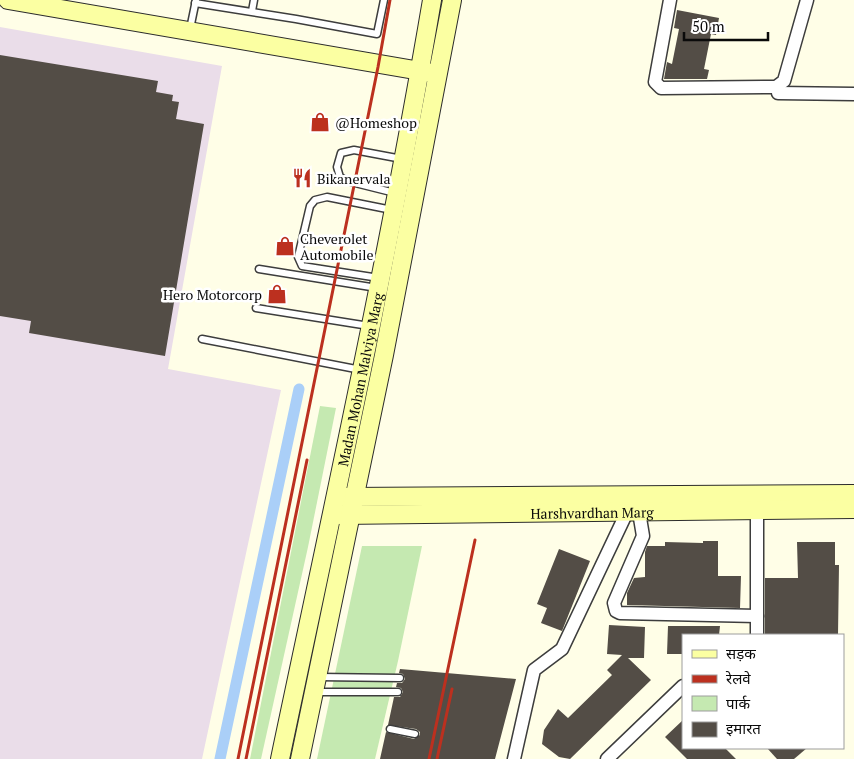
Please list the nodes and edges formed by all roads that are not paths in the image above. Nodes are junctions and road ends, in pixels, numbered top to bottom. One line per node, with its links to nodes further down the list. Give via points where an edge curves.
1 (8, 0): 9 (main road)
2 (254, 0): 10 (lane)
3 (384, 0): 10 (lane, via 377,34)
4 (432, 0): 12 (main road, Madan Mohan Malviya Marg)
5 (452, 0): 13 (main road, Madan Mohan Malviya Marg)
6 (670, 0): 7 (street, via 655,82 661,88 776,87 782,84)
7 (807, 0)
8 (195, 1): 10 (lane); 11 (lane)
9 (49, 3): 11 (main road)
10 (252, 12)
11 (190, 30): 12 (main road)
12 (420, 71): 13 (main road); 16 (main road, Madan Mohan Malviya Marg)
13 (438, 74): 27 (main road, Madan Mohan Malviya Marg)
14 (778, 93): 15 (street)
15 (854, 94)
16 (403, 159): 17 (main road, Madan Mohan Malviya Marg); 17 (lane, via 354,150 342,152 337,167 340,177 347,181)
17 (397, 193): 18 (main road, Madan Mohan Malviya Marg)
18 (393, 210): 20 (main road, Madan Mohan Malviya Marg); 20 (lane, via 327,197 315,200 310,206 298,257 302,266)
19 (259, 269): 20 (lane)
20 (379, 283): 22 (main road, Madan Mohan Malviya Marg)
21 (256, 308): 22 (lane)
22 (371, 327): 24 (main road, Madan Mohan Malviya Marg)
23 (202, 339): 24 (lane)
24 (362, 370): 26 (main road, Madan Mohan Malviya Marg)
25 (854, 494): 27 (main road, Harshvardhan Marg)
26 (335, 496): 27 (main road, Harshvardhan Marg); 31 (main road, Madan Mohan Malviya Marg)
27 (355, 496): 32 (main road, Madan Mohan Malviya Marg)
28 (757, 509): 29 (main road, Harshvardhan Marg); 30 (main road, Harshvardhan Marg); 33 (street)
29 (854, 509)
30 (633, 512): 32 (main road, Harshvardhan Marg); 33 (street, via 643,536 614,603 616,611); 43 (street, via 562,649 534,670)
31 (331, 515): 32 (main road, Harshvardhan Marg); 41 (main road, Madan Mohan Malviya Marg)
32 (351, 515): 36 (main road, Madan Mohan Malviya Marg)
33 (757, 616): 34 (street)
34 (757, 634)
35 (400, 678): 36 (lane)
36 (316, 685): 38 (lane); 42 (main road, Madan Mohan Malviya Marg)
37 (682, 687): 44 (street)
38 (398, 692)
39 (390, 729): 40 (lane)
40 (415, 734)
41 (280, 759)
42 (300, 759)
43 (514, 759)
44 (607, 759)

